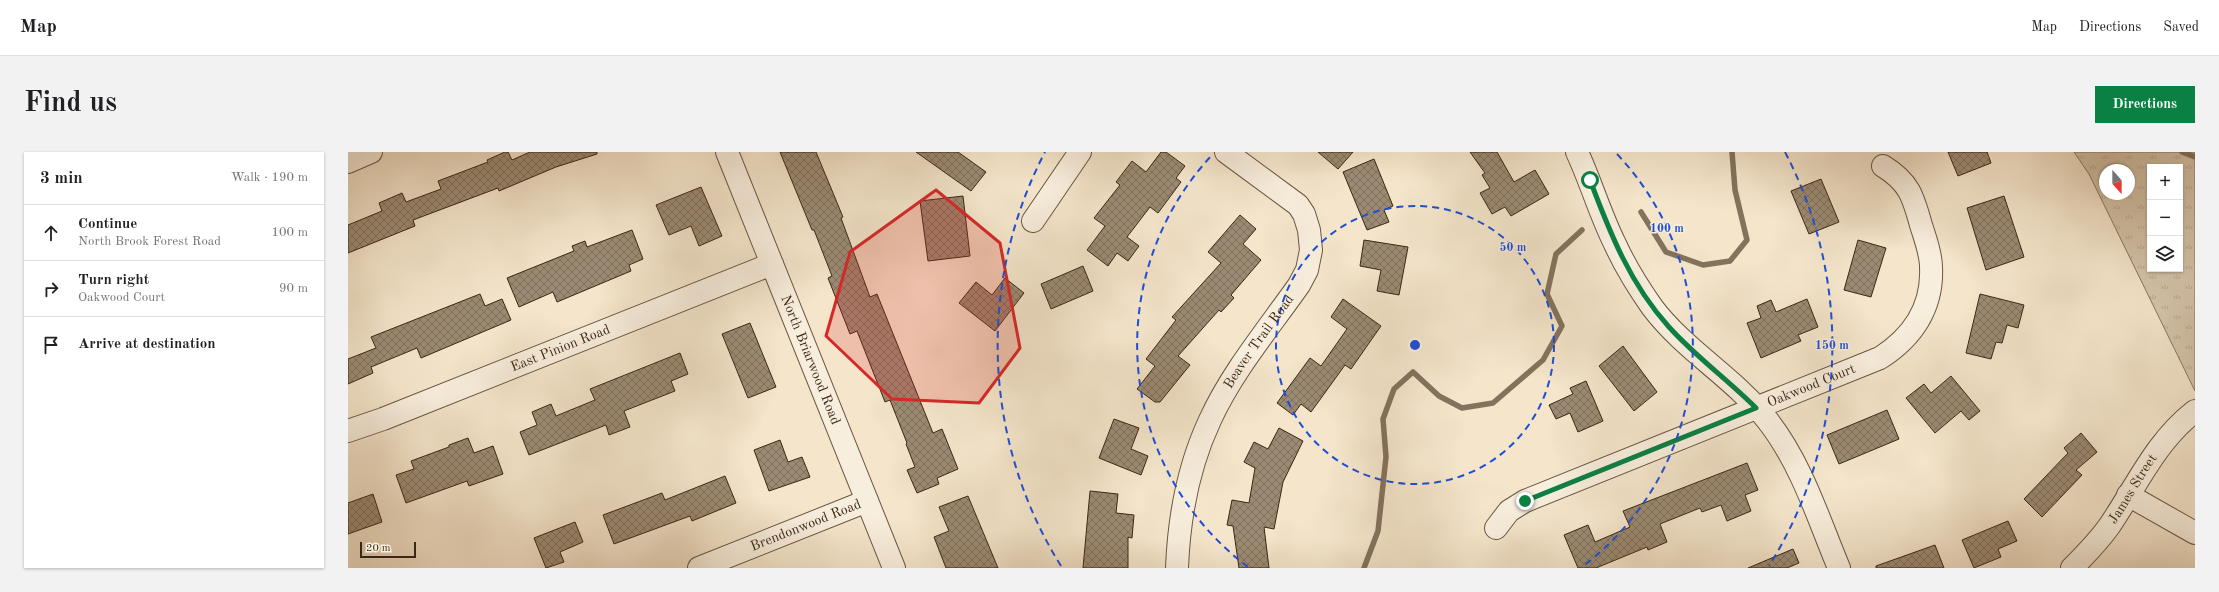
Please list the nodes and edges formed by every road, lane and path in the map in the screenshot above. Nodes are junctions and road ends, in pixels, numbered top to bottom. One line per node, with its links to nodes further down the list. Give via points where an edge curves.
1 (371, 152): 6 (street)
2 (727, 152): 9 (street, North Briarwood Road)
3 (1080, 152): 8 (street)
4 (1226, 152): 19 (street, Beaver Trail Road, via 1298,205 1309,230 1311,250 1307,270 1299,285 1231,381 1210,419 1186,488 1178,531)
5 (1577, 152): 10 (street, via 1614,244 1653,308 1684,343)
6 (348, 162)
7 (1882, 166): 10 (street, Oakwood Court, via 1898,175 1908,188 1930,254 1930,290 1923,313 1912,332 1897,347 1880,358)
8 (1032, 221)
9 (772, 264): 12 (street, East Pinion Road); 14 (street, North Briarwood Road)
10 (1756, 408): 15 (street, Oakwood Court, via 1525,501 1510,511); 20 (street, via 1768,421 1796,464)
11 (2195, 411): 13 (street, James Street, via 2165,440)
12 (348, 431)
13 (2128, 495): 16 (street); 21 (street, James Street, via 2093,547)
14 (867, 501): 17 (street, Brendonwood Road); 18 (street, North Briarwood Road)
15 (1496, 528)
16 (2195, 533)
17 (699, 568)
18 (894, 568)
19 (1176, 568)
20 (1839, 568)
21 (2072, 568)

